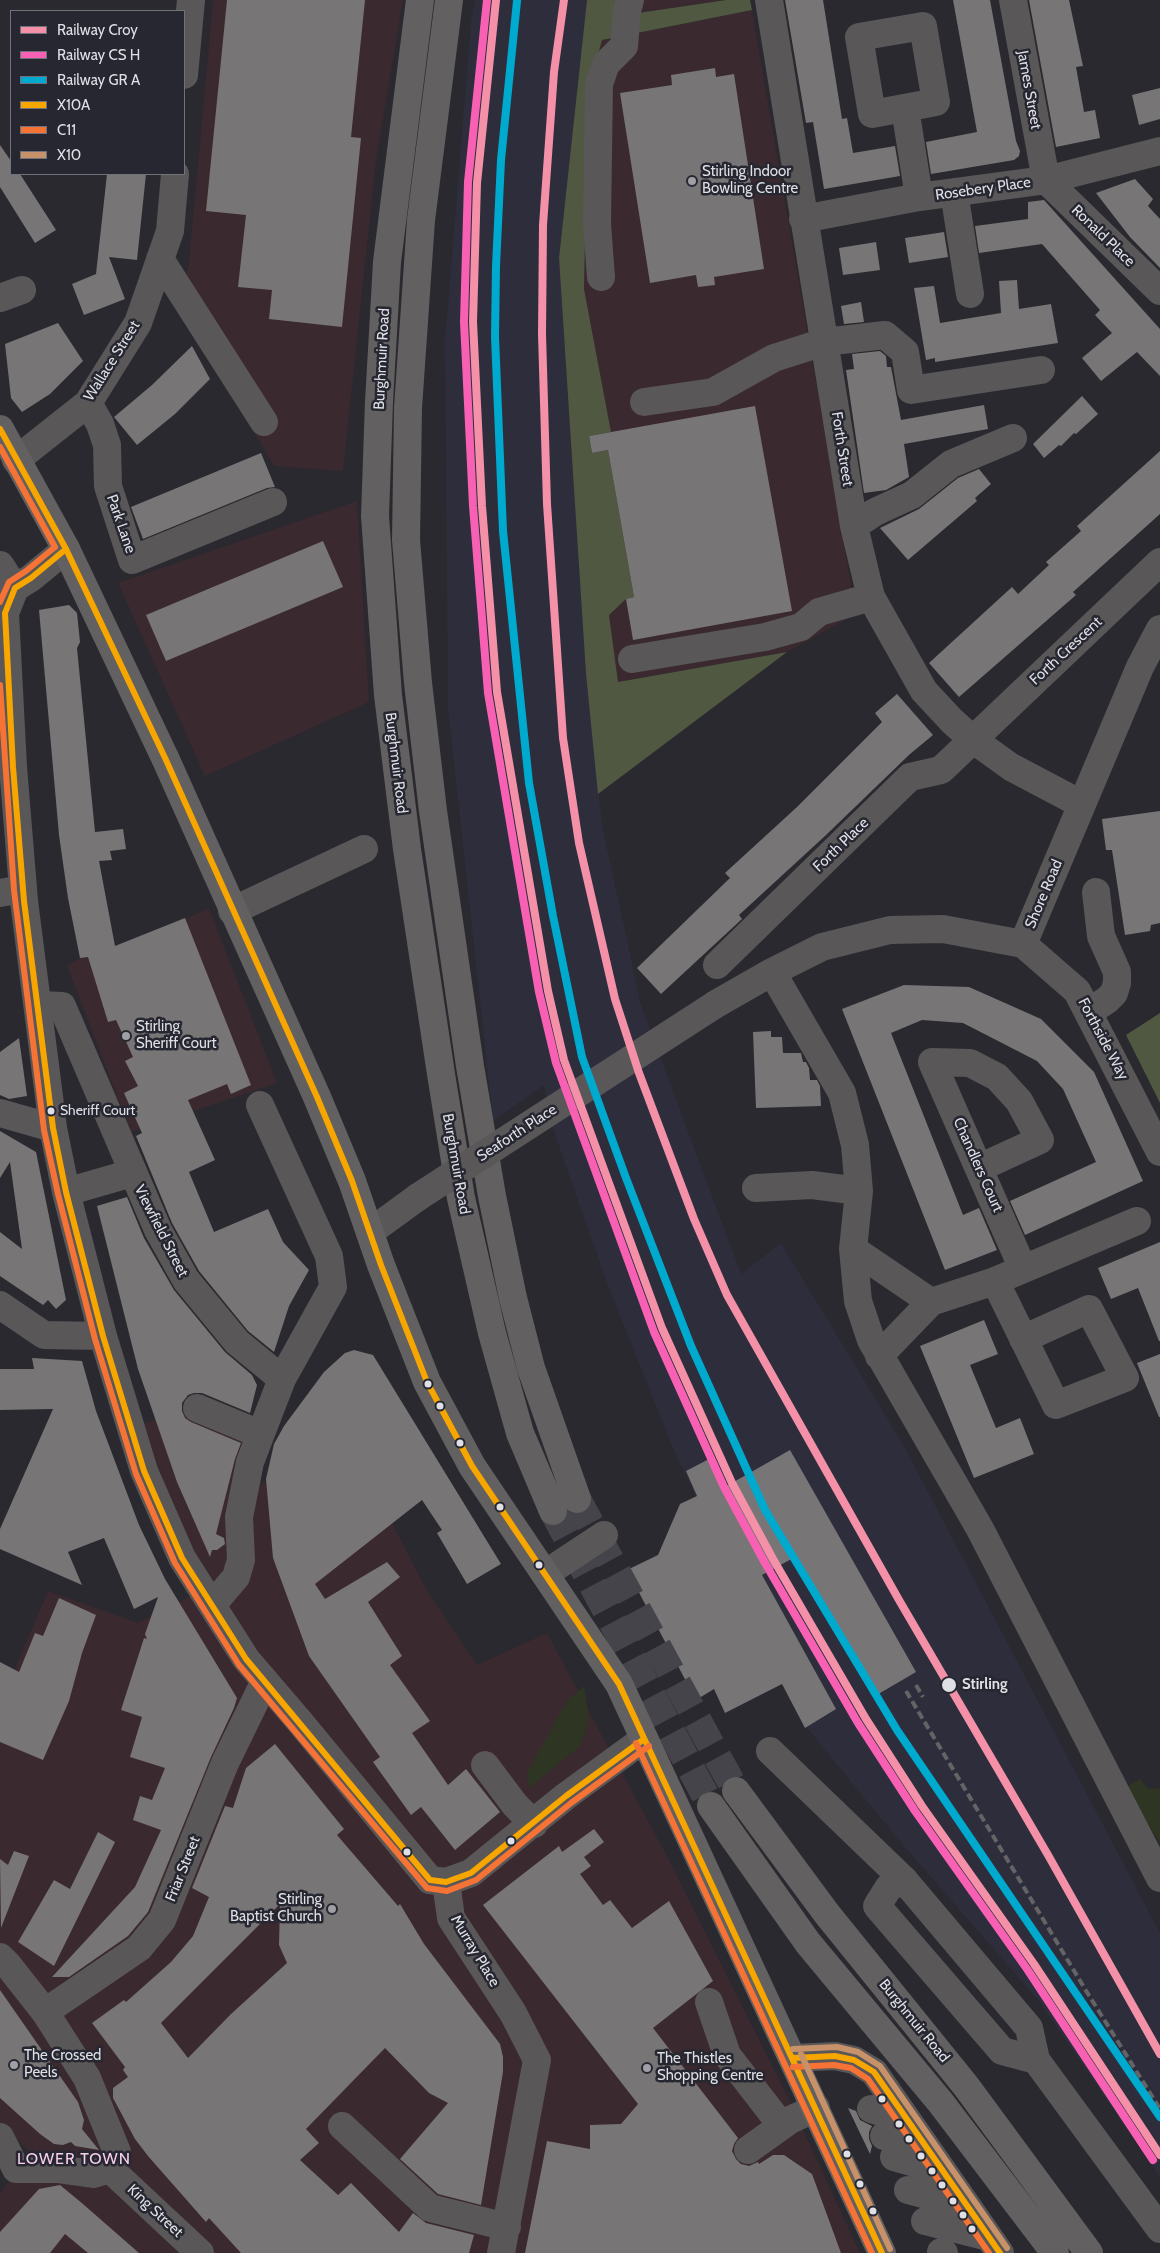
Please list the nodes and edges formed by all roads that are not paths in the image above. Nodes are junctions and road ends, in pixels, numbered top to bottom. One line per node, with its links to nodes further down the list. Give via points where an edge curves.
1 (191, 0): 7 (street)
2 (420, 0): 71 (main road, Burghmuir Road, via 387,262 379,402 375,516 388,695 412,878 462,1198 492,1333 520,1432)
3 (449, 0): 70 (main road, Burghmuir Road, via 421,220 408,408 406,540 418,683 433,811 492,1196 531,1368)
4 (630, 0): 16 (street, via 624,46 606,64 600,84 597,224)
5 (769, 0): 14 (street, Forth Street)
6 (1013, 0): 11 (street, James Street)
7 (185, 64)
8 (905, 108): 13 (street)
9 (1160, 151): 11 (street, Rosebery Place)
10 (175, 175): 15 (street, Wallace Street, via 170,231)
11 (1046, 180): 12 (street, Rosebery Place); 17 (street, Ronald Place)
12 (954, 192): 13 (street, Rosebery Place); 18 (street)
13 (919, 197): 14 (street, Rosebery Place)
14 (803, 218): 19 (street, Forth Street)
15 (160, 259): 22 (street, Wallace Street, via 138,322); 23 (street)
16 (601, 277)
17 (1160, 292)
18 (970, 294)
19 (824, 342): 20 (street, via 886,335 906,352 911,390); 21 (street, via 774,358 713,392); 27 (street, Forth Street)
20 (1041, 370)
21 (644, 402)
22 (88, 403): 25 (street, Wallace Street); 26 (street, Park Lane, via 107,444 108,486 132,560)
23 (264, 422)
24 (1013, 438): 27 (street, via 951,464 912,495)
25 (5, 441): 28 (main road)
26 (273, 502)
27 (854, 526): 32 (street, Forth Street)
28 (66, 549): 31 (street); 41 (main road, via 166,760)
29 (1160, 562): 35 (street, Forth Crescent)
30 (0, 565): 31 (street)
31 (15, 588): 36 (street, via 5,613)
32 (871, 597): 34 (street, via 818,612 801,627 792,630); 35 (street, Forth Street, via 924,691)
33 (1160, 629): 37 (street, Shore Road, via 1140,667)
34 (632, 659)
35 (972, 739): 37 (street, Forth Street, via 1011,768); 43 (street, Forth Place, via 941,770 910,777)
36 (6, 761): 40 (street)
37 (1081, 804): 42 (street, Shore Road)
38 (364, 849): 41 (street)
39 (1096, 892): 47 (street, via 1101,936 1117,972 1117,983 1114,993)
40 (16, 894): 46 (street)
41 (232, 911): 58 (main road, via 317,1097)
42 (1023, 944): 44 (street, Shore Road, via 943,929 890,930 822,947); 47 (street, Forthside Way, via 1077,990)
43 (717, 965)
44 (772, 972): 45 (street, Shore Road); 55 (street, via 842,1093 855,1145)
45 (716, 1004): 58 (street, Seaforth Place, bridge, via 418,1197)
46 (50, 1005): 50 (street); 53 (street)
47 (1089, 1012): 51 (street, Forthside Way)
48 (260, 1105): 67 (street, via 329,1256 333,1286)
49 (0, 1112): 50 (street)
50 (53, 1128): 56 (street)
51 (1160, 1152)
52 (979, 1168): 52 (street, Chandlers Court, via 932,1062 970,1064 997,1077 1019,1101 1040,1140); 60 (street, Chandlers Court)
53 (132, 1173): 56 (street, Viewfield Street); 67 (street, Viewfield Street, via 186,1280 237,1342)
54 (756, 1188): 55 (street, via 812,1185)
55 (859, 1191): 59 (street)
56 (66, 1192): 64 (street)
57 (1137, 1221): 60 (street)
58 (370, 1232): 73 (main road, via 427,1382 472,1466)
59 (853, 1248): 62 (street); 66 (street, via 858,1301)
60 (1023, 1269): 61 (street)
61 (995, 1281): 62 (street); 65 (street)
62 (931, 1302): 66 (street)
63 (0, 1305): 64 (street, via 44,1335)
64 (103, 1336): 74 (street, via 144,1471 182,1558)
65 (1023, 1339): 65 (street, via 1056,1405 1125,1378 1089,1309)
66 (879, 1356): 82 (street, via 980,1529)
67 (282, 1379): 69 (street)
68 (197, 1408): 69 (street)
69 (260, 1434): 74 (street, via 250,1462 239,1517 241,1560 236,1577)
70 (577, 1499)
71 (553, 1511)
72 (604, 1535): 73 (street)
73 (546, 1574): 76 (main road, via 619,1684)
74 (213, 1604): 75 (street, via 246,1659)
75 (265, 1681): 84 (street); 87 (street, Friar Street, via 225,1763 162,1920 139,1948)
76 (644, 1739): 81 (street, via 566,1796); 88 (main road)
77 (770, 1751): 83 (street)
78 (485, 1765): 81 (street)
79 (736, 1791): 107 (main road, Burghmuir Road, via 827,1914 966,2086)
80 (711, 1806): 106 (main road, Burghmuir Road, via 808,1943 941,2103)
81 (534, 1824): 84 (street, via 470,1873)
82 (1160, 1878)
83 (904, 1880): 89 (street, via 1029,2028); 89 (street, via 889,1887 877,1906 1002,2051)
84 (438, 1881): 103 (street, Murray Place, via 451,1918 513,2013 537,2060)
85 (0, 1957): 87 (street)
86 (709, 2002): 94 (street, via 727,2055)
87 (45, 2012): 98 (street, via 87,2078 117,2152)
88 (793, 2058): 90 (main road); 92 (street, via 835,2056 854,2060 874,2072)
89 (1036, 2060): 102 (street)
90 (816, 2108): 94 (street); 105 (main road)
91 (871, 2109): 92 (street)
92 (908, 2121): 96 (street)
93 (342, 2126): 103 (street, via 430,2208)
94 (782, 2126): 97 (street)
95 (0, 2137): 99 (street)
96 (927, 2149): 100 (street); 101 (street)
97 (748, 2150)
98 (110, 2169): 99 (street, via 93,2174 57,2169); 104 (street, King Street)
99 (8, 2178)
100 (916, 2203): 101 (street); 101 (street); 101 (street)
101 (976, 2219)
102 (1160, 2228)
103 (504, 2243)
104 (200, 2253)
105 (882, 2253)
106 (1055, 2253)
107 (1089, 2253)

